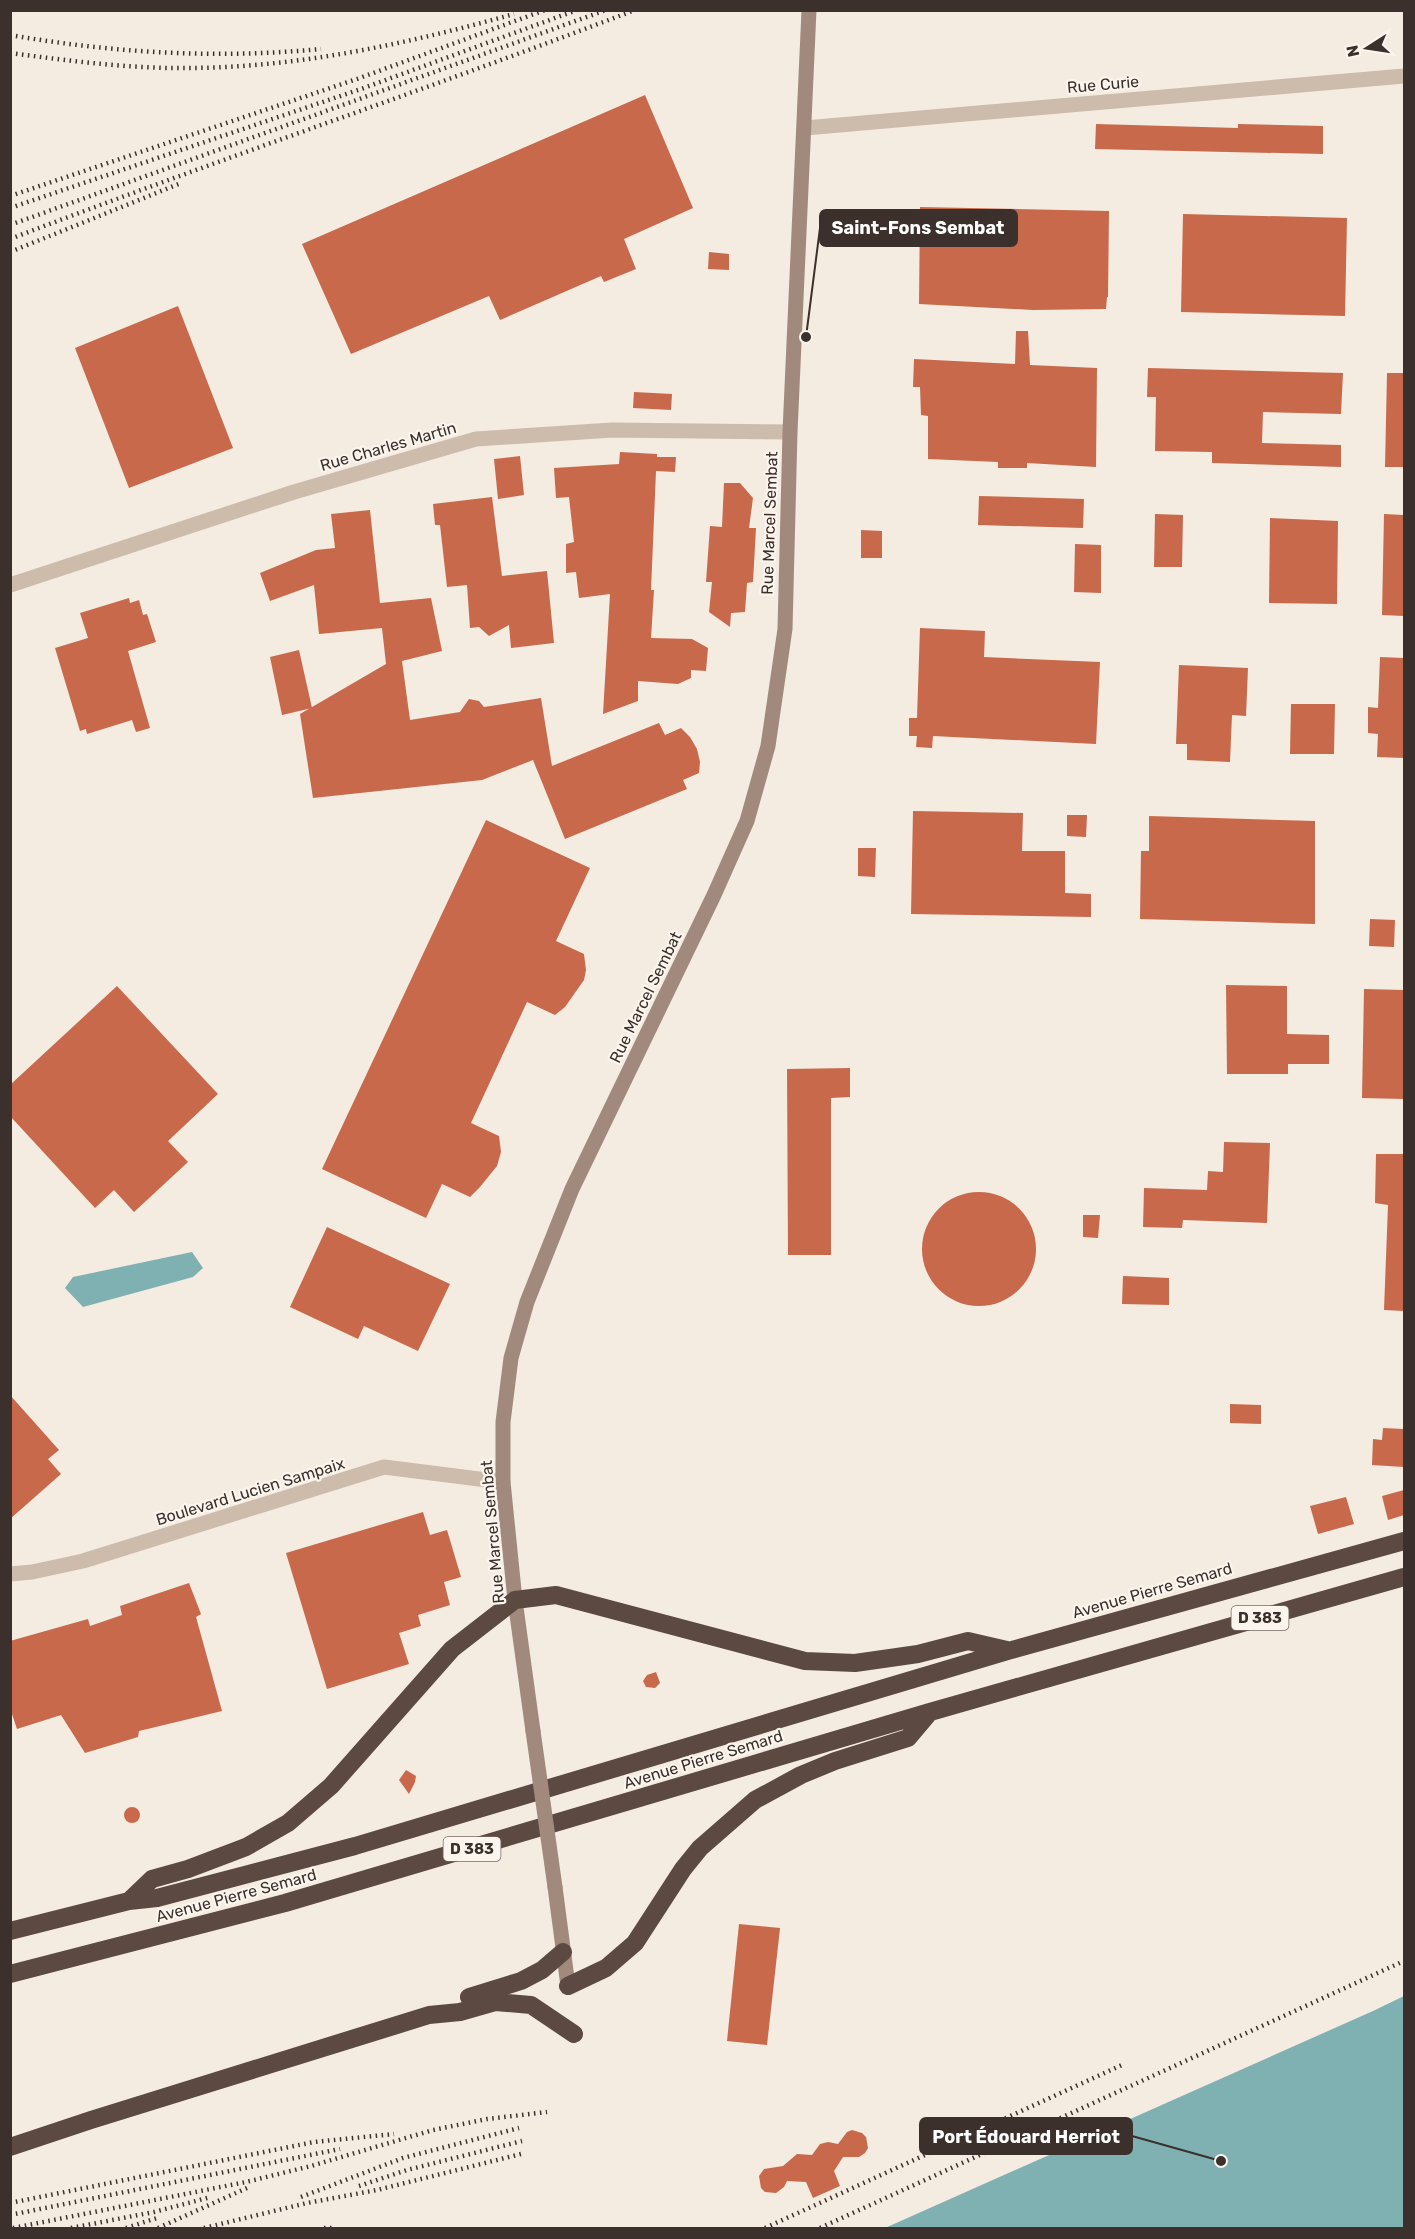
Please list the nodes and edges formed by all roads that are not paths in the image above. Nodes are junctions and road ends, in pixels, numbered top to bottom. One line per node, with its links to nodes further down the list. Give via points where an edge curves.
1 (809, 10): 3 (main road, Rue Marcel Sembat)
2 (1404, 76): 3 (street, Rue Curie)
3 (804, 128): 4 (main road, Rue Marcel Sembat)
4 (790, 432): 5 (street, Rue Charles Martin, via 612,430 476,439 294,492); 6 (main road, Rue Marcel Sembat, via 784,630 768,746 759,781 747,821 572,1189 527,1302 511,1358)
5 (10, 585)
6 (503, 1482): 8 (street, Boulevard Lucien Sampaix, via 384,1467 83,1561); 10 (main road, Rue Marcel Sembat)
7 (1404, 1541): 11 (highway, Avenue Pierre Semard / D 383)
8 (10, 1574)
9 (1404, 1577): 12 (highway, Avenue Pierre Semard / D 383)
10 (515, 1600): 11 (highway, via 556,1595 805,1661 855,1663 918,1654 968,1641); 13 (highway, via 452,1649 331,1786 288,1823 246,1847 152,1879); 15 (main road, Rue Marcel Sembat, bridge)
11 (1008, 1651): 13 (highway, Avenue Pierre Semard / D 383, via 355,1846 157,1898)
12 (930, 1712): 16 (highway, Avenue Pierre Semard / D 383, via 285,1903); 17 (highway, via 908,1738 818,1768 755,1800 700,1848 635,1942 606,1968)
13 (129, 1901): 14 (highway, Avenue Pierre Semard / D 383)
14 (10, 1931)
15 (563, 1952): 17 (main road, Rue Marcel Sembat); 18 (highway, via 521,1981 457,2001)
16 (10, 1974)
17 (568, 1986)
18 (429, 2015): 19 (highway, via 460,2012 495,2002 531,2005); 20 (highway)
19 (574, 2034)
20 (91, 2120): 21 (highway); 22 (highway)
21 (10, 2134)
22 (10, 2147)

